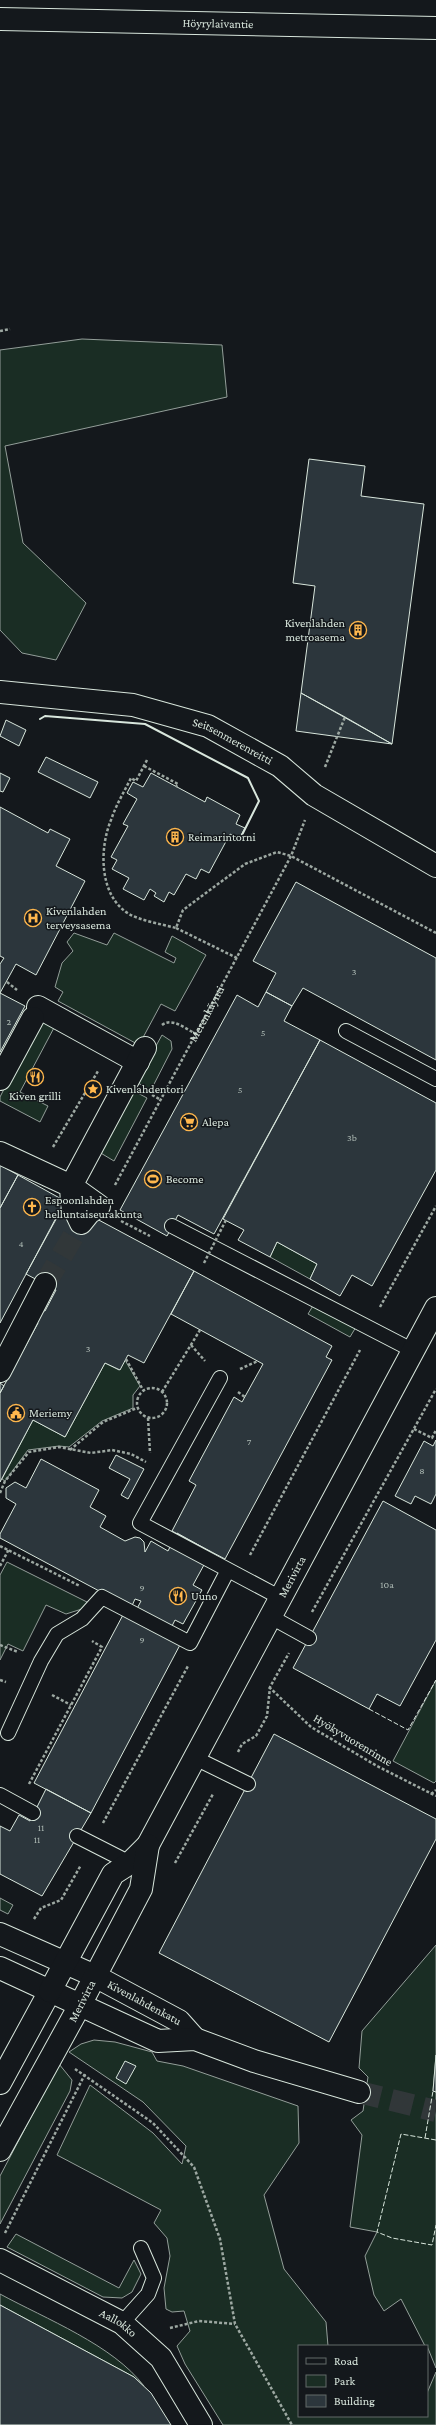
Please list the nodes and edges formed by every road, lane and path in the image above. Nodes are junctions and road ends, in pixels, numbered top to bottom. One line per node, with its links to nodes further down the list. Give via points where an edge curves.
1 (0, 20): 2 (street, Höyrylaivantie)
2 (436, 28)
3 (10, 329): 4 (path)
4 (0, 331)
5 (0, 692): 10 (street, Seitsenmerenreitti, via 133,705 208,726 280,766)
6 (345, 717): 10 (path, Merenkäynti)
7 (147, 760): 8 (path)
8 (144, 766): 9 (path, via 178,784); 13 (path, via 136,781 131,778 110,820 104,846 105,877 112,899 129,914)
9 (176, 787)
10 (314, 795): 11 (path, Merenkäynti); 12 (street, Seitsenmerenreitti)
11 (292, 856): 13 (path, via 277,852 245,864 183,910); 14 (path); 15 (path, Merenkäynti)
12 (436, 866)
13 (176, 928): 15 (path)
14 (436, 933)
15 (237, 958): 23 (path, Merenkäynti, via 109,1196)
16 (346, 1031): 19 (lane)
17 (111, 1048): 18 (street, via 35,1012); 20 (path); 22 (street, via 142,1055)
18 (0, 1079)
19 (436, 1079)
20 (63, 1130)
21 (0, 1153): 22 (street)
22 (71, 1186): 23 (street); 23 (street, via 72,1204 81,1223)
23 (99, 1206)
24 (436, 1206): 30 (path)
25 (226, 1220): 27 (path, bridge)
26 (172, 1226): 30 (lane)
27 (204, 1263)
28 (45, 1284): 34 (street)
29 (436, 1308): 32 (street, Merivirta)
30 (370, 1327): 32 (lane)
31 (200, 1330): 38 (path)
32 (412, 1350): 52 (street, Merivirta)
33 (126, 1359): 37 (path)
34 (1, 1368)
35 (220, 1378): 45 (lane)
36 (436, 1389): 41 (path)
37 (143, 1390): 38 (path, via 153,1388); 39 (path, via 137,1400)
38 (162, 1392): 40 (path, via 166,1398 165,1410 160,1416)
39 (138, 1408): 40 (path, via 140,1413); 43 (path, via 103,1422)
40 (148, 1418): 44 (path)
41 (414, 1429): 42 (path, via 432,1438); 53 (path)
42 (436, 1430)
43 (70, 1450): 44 (path, via 91,1453 112,1450 131,1454); 46 (path, via 59,1447 29,1452 5,1481)
44 (151, 1465): 45 (path)
45 (162, 1483): 50 (lane, via 140,1523)
46 (0, 1493)
47 (0, 1546): 48 (path)
48 (9, 1550): 49 (path); 51 (path)
49 (0, 1566)
50 (228, 1570): 51 (lane, via 190,1643); 52 (lane)
51 (102, 1597): 57 (lane, via 82,1619 57,1634 41,1661)
52 (276, 1608): 53 (lane); 58 (street, Merivirta)
53 (305, 1635): 62 (path, Hyökyvuorenrinne, via 270,1688 311,1727 377,1766)
54 (102, 1647): 56 (path)
55 (50, 1694): 56 (path)
56 (71, 1704): 60 (path)
57 (8, 1733)
58 (195, 1758): 59 (lane); 67 (street, Merivirta)
59 (248, 1784)
60 (28, 1787)
61 (436, 1790): 62 (path)
62 (432, 1794): 64 (path, Hyökyvuorenrinne)
63 (0, 1795): 65 (lane)
64 (436, 1796)
65 (34, 1813)
66 (77, 1836): 68 (lane)
67 (148, 1845): 68 (street, Merivirta); 72 (street, Merivirta, via 141,1889)
68 (130, 1863): 70 (street, Merivirta, via 113,1874)
69 (0, 1934): 70 (street, Kivenlahdenkatu)
70 (65, 1963): 72 (street, Kivenlahdenkatu); 73 (street, Merivirta)
71 (0, 1968): 73 (street, Kivenlahdenkatu)
72 (95, 1976): 74 (street, Merivirta); 75 (street, Kivenlahdenkatu, via 179,2021)
73 (50, 1991): 74 (street, Kivenlahdenkatu); 78 (street, Merivirta)
74 (80, 2005): 75 (street, Kivenlahdenkatu, via 158,2041); 76 (street, Merivirta)
75 (195, 2039): 79 (street, Kivenlahdenkatu, via 254,2061)
76 (54, 2056): 77 (path); 80 (street, Merivirta)
77 (85, 2074): 81 (path); 85 (path, via 153,2123 194,2167 220,2239)
78 (0, 2082)
79 (359, 2092)
80 (0, 2150)
81 (3, 2235)
82 (141, 2248): 84 (lane, via 154,2278 148,2294)
83 (0, 2260): 84 (street, Aallokko)
84 (122, 2323): 87 (street, Aallokko, via 161,2358)
85 (235, 2324): 86 (path, via 199,2321); 88 (path)
86 (169, 2328)
87 (201, 2425)
88 (292, 2425)

